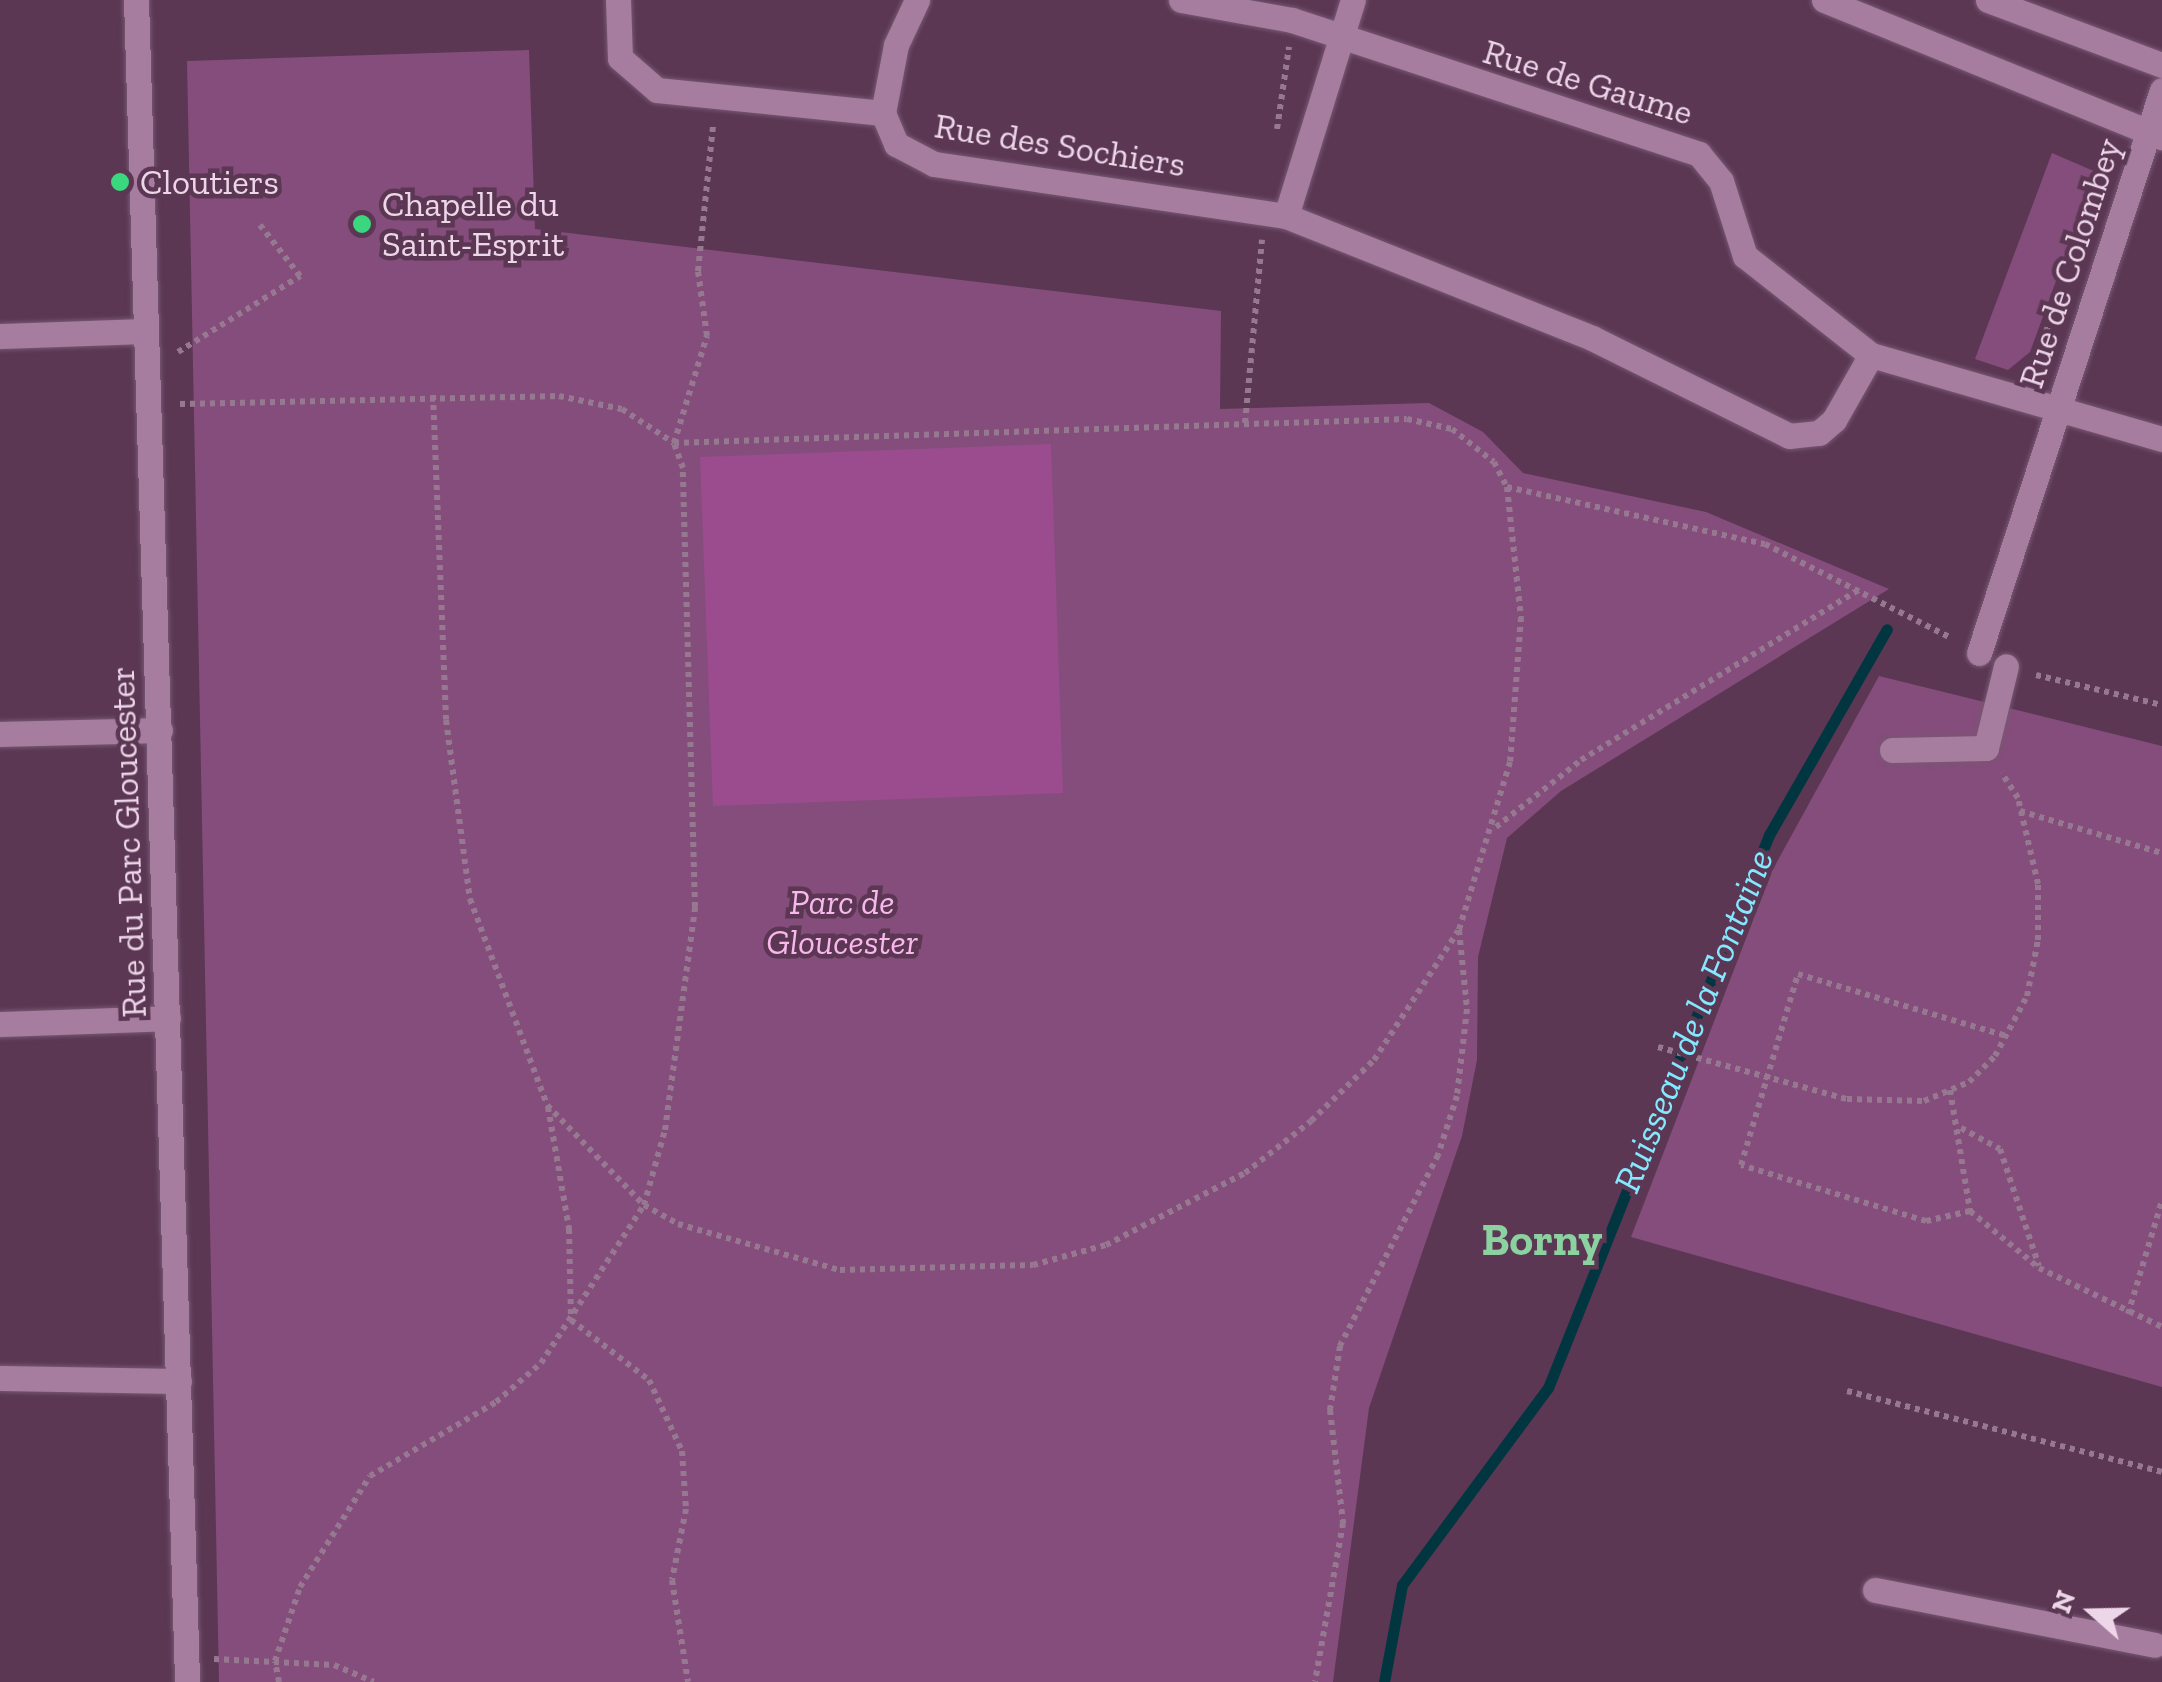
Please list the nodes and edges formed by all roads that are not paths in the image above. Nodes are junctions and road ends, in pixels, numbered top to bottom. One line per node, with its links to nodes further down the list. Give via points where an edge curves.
1 (136, 0): 14 (street, Rue du Parc Gloucester)
2 (618, 0): 11 (street, via 628,73 657,90)
3 (917, 0): 11 (street, via 896,45)
4 (1181, 0): 8 (street, Rue de Gaume, via 1292,20)
5 (1354, 0): 8 (street)
6 (1824, 0): 12 (street)
7 (1988, 0): 9 (street)
8 (1344, 41): 13 (street); 16 (street, Rue de Gaume, via 1699,154 1721,181 1745,256)
9 (2162, 65)
10 (2162, 90): 12 (street, Rue de Colombey)
11 (883, 114): 13 (street, Rue des Sochiers, via 896,144 934,164)
12 (2156, 135): 17 (street, Rue de Colombey)
13 (1286, 216): 16 (street, Rue des Sochiers, via 1592,338 1789,436 1819,433 1834,420)
14 (146, 331): 15 (street); 21 (street, Rue du Parc Gloucester)
15 (0, 336)
16 (1872, 355): 17 (street, Rue de Gaume)
17 (2053, 411): 18 (street, Rue de Colombey); 19 (street)
18 (2162, 439)
19 (1979, 653)
20 (2006, 666): 23 (street, via 1986,748)
21 (160, 730): 22 (street); 24 (street, Rue du Parc Gloucester)
22 (0, 734)
23 (1892, 750)
24 (168, 1018): 25 (street); 27 (street, Rue du Parc Gloucester)
25 (0, 1024)
26 (0, 1378): 27 (street)
27 (179, 1381): 30 (street, Rue du Parc Gloucester)
28 (1875, 1590): 29 (street)
29 (2156, 1645)
30 (187, 1682)

